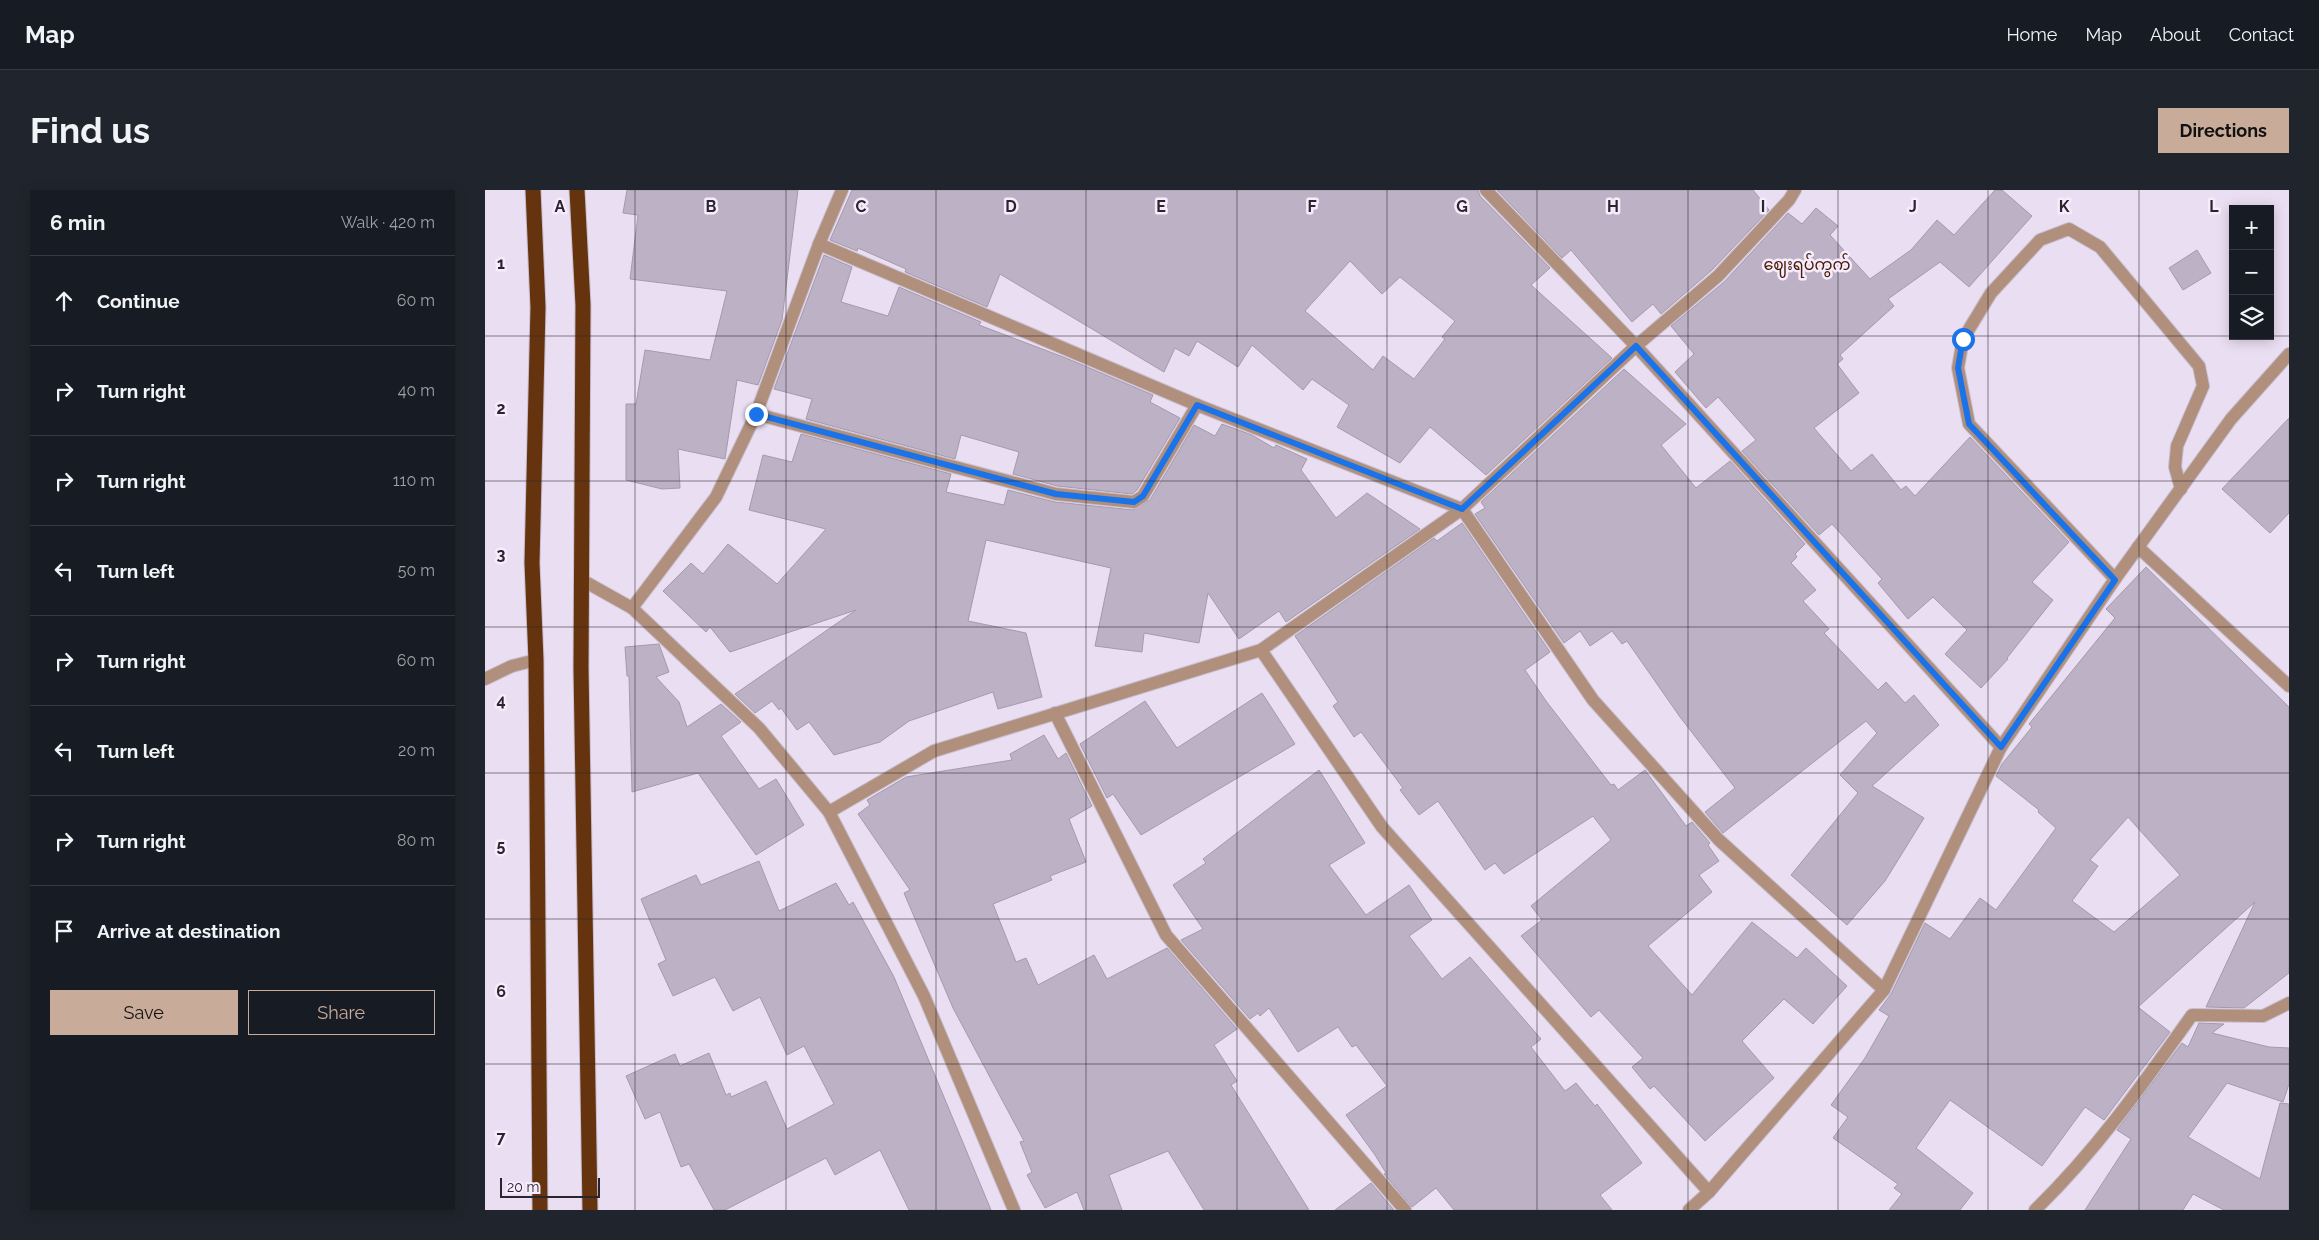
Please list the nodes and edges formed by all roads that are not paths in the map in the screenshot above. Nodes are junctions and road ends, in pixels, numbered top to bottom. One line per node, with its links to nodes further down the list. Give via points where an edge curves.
1 (533, 190): 18 (highway, via 538,307 532,563)
2 (577, 190): 14 (highway, via 583,305)
3 (842, 190): 6 (street)
4 (1486, 190): 7 (street)
5 (1795, 190): 7 (street, via 1719,276)
6 (819, 244): 9 (street); 10 (street)
7 (1636, 346): 12 (street); 22 (street)
8 (2289, 354): 11 (street, via 2231,419)
9 (1197, 405): 10 (street, via 1143,496 1134,502 1056,494); 12 (street)
10 (756, 414): 16 (street, via 716,497)
11 (2181, 489): 13 (street); 15 (street, via 2175,467 2177,446 2203,386 2199,366 2100,247 2069,229 2040,240 1991,293 1963,339 1958,368 1963,398 1969,424)
12 (1462, 509): 17 (street); 24 (street, via 1593,700 1719,840)
13 (2138, 547): 15 (street); 20 (street)
14 (582, 580): 16 (street); 28 (highway)
15 (2115, 580): 22 (street)
16 (632, 608): 23 (street, via 759,728)
17 (1261, 650): 21 (street); 26 (street, via 1382,827)
18 (536, 660): 19 (street, via 512,666); 27 (highway)
19 (485, 679)
20 (2289, 686)
21 (1055, 713): 23 (street, via 934,751); 30 (street, via 1166,935)
22 (2001, 747): 24 (street)
23 (829, 812): 29 (street, via 924,996)
24 (1884, 990): 26 (street)
25 (2289, 1003): 32 (street, via 2263,1016 2192,1015 2107,1133)
26 (1709, 1192): 31 (street)
27 (540, 1210)
28 (590, 1210)
29 (1014, 1210)
30 (1405, 1210)
31 (1689, 1210)
32 (2035, 1210)

